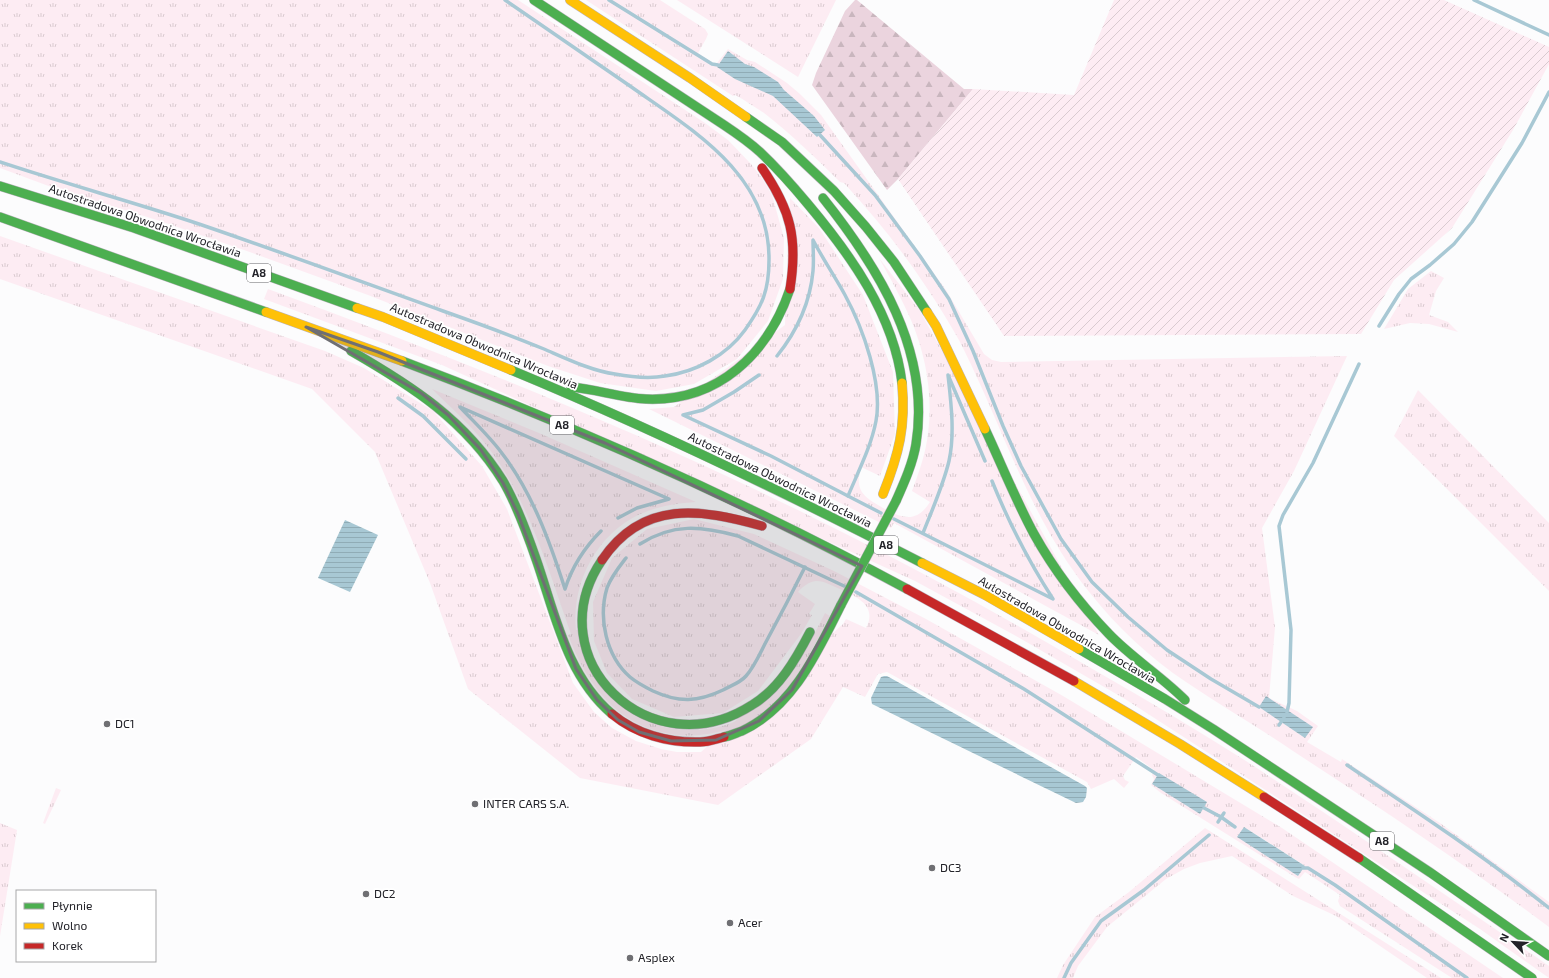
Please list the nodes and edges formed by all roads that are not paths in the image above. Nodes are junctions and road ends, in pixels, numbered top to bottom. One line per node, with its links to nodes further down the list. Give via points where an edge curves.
1 (534, 0): 4 (highway)
2 (570, 0): 3 (highway, via 690,78)
3 (749, 121): 5 (highway); 16 (highway, via 782,142 814,170 866,227 898,268 936,326 1034,534 1077,598 1123,648 1180,694)
4 (719, 122): 10 (highway, via 760,165 778,191 789,220 794,254 792,278 774,329 745,363 720,381 690,394 670,398 638,399 576,387); 11 (highway, via 764,156 822,219 862,277 887,328 901,375 904,414 899,449)
5 (796, 168)
6 (0, 186): 10 (highway, Autostradowa Obwodnica Wrocławia / A8, via 134,228 383,317)
7 (818, 192): 9 (highway, bridge, via 848,230 874,270 899,318 911,353 918,393 918,424 914,453 896,501 810,662 792,690 771,712 753,725 716,740 693,743 663,740 632,729 601,706 581,679 565,646 535,555 518,514 503,483 481,450 466,432 421,393)
8 (0, 217): 9 (highway, A8)
9 (306, 326): 13 (highway, A8, via 378,352 605,443)
10 (547, 385): 16 (highway, Autostradowa Obwodnica Wrocławia / A8, via 822,512 985,596)
11 (881, 498)
12 (869, 522): 14 (highway)
13 (811, 540): 15 (highway, via 712,514 692,512 650,519 622,536 606,553 589,582 583,620 591,662 615,695 630,708 648,718 667,724 688,726 717,722 736,715 754,704 784,674); 18 (highway, A8, via 965,620 1184,746 1310,827)
14 (847, 564)
15 (816, 623)
16 (1214, 729): 17 (highway, Autostradowa Obwodnica Wrocławia / A8, via 1431,873)
17 (1549, 956)
18 (1532, 978)

